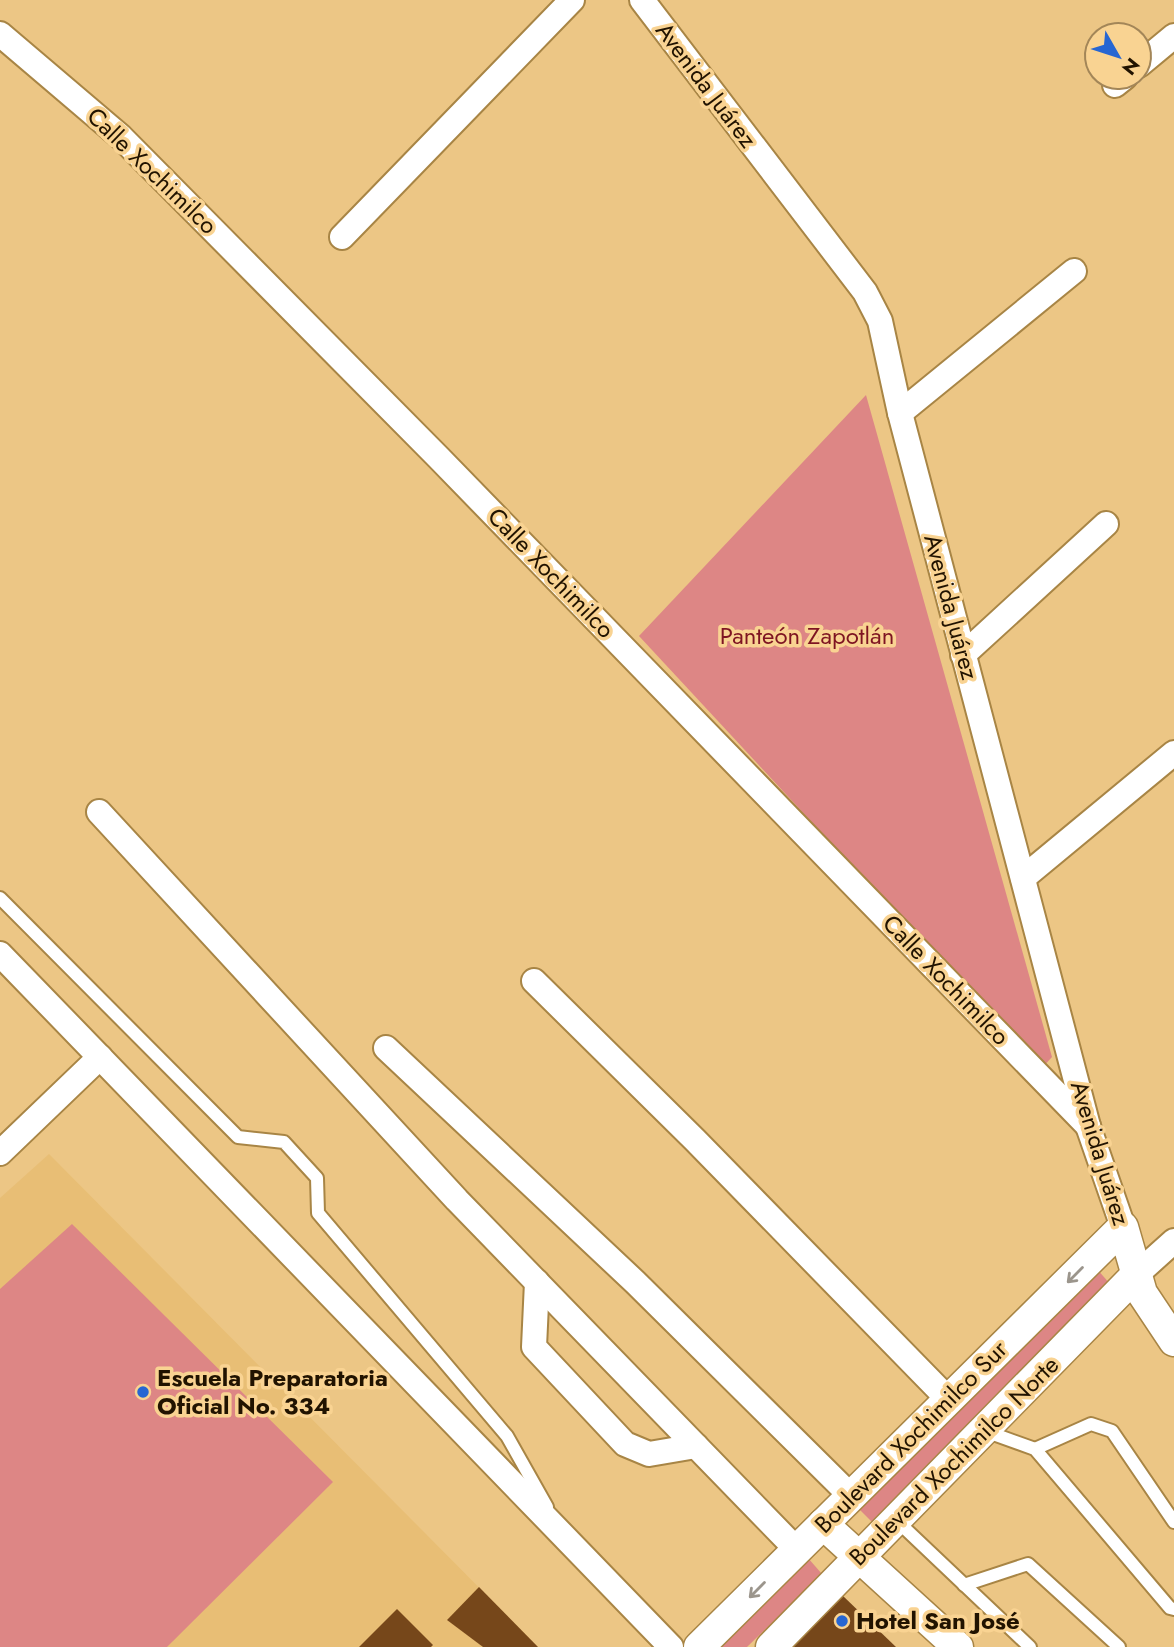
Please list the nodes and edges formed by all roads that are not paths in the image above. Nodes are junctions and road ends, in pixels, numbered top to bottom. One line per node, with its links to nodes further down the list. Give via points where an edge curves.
1 (572, 0): 6 (street)
2 (642, 0): 8 (street, Avenida Juárez, via 865,292 880,321)
3 (0, 34): 19 (street, Calle Xochimilco, via 131,147)
4 (1174, 36): 5 (street)
5 (1153, 53)
6 (342, 237)
7 (1074, 271): 8 (street)
8 (900, 414): 10 (street, Avenida Juárez)
9 (1106, 524): 10 (street)
10 (963, 656): 13 (street, Avenida Juárez)
11 (1174, 753): 13 (street)
12 (99, 812): 24 (street)
13 (1024, 878): 19 (street, Avenida Juárez)
14 (0, 898): 34 (lane, via 238,1137 284,1142 317,1178 318,1213 507,1436)
15 (0, 954): 18 (street)
16 (534, 981): 26 (street)
17 (386, 1048): 30 (street, via 635,1282)
18 (100, 1057): 20 (street); 34 (street)
19 (1088, 1126): 21 (street, Avenida Juárez)
20 (0, 1153)
21 (1123, 1227): 23 (street, Avenida Juárez); 26 (street, Boulevard Xochimilco Sur, one-way to 26)
22 (1174, 1241): 23 (street)
23 (1136, 1275): 25 (street, Avenida Juárez, via 1142,1293); 27 (street, Boulevard Xochimilco Norte)
24 (537, 1282): 28 (street); 28 (street, via 534,1348 625,1444 649,1454)
25 (1174, 1341)
26 (949, 1400): 30 (street, Boulevard Xochimilco Sur)
27 (984, 1430): 29 (lane); 31 (street, Boulevard Xochimilco Norte)
28 (696, 1446): 35 (street)
29 (1035, 1449): 32 (lane, via 1091,1424 1112,1431); 38 (lane)
30 (851, 1496): 33 (street, Boulevard Xochimilco Sur)
31 (896, 1520): 36 (street, Boulevard Xochimilco Norte); 37 (lane)
32 (1174, 1522)
33 (823, 1524): 35 (street, Boulevard Xochimilco Sur); 36 (street)
34 (562, 1535): 39 (street)
35 (797, 1550): 40 (street, Boulevard Xochimilco Sur, one-way to 40)
36 (859, 1557): 41 (street, Boulevard Xochimilco Norte); 42 (street)
37 (964, 1585): 43 (lane); 44 (lane, via 1028,1564)
38 (1174, 1609)
39 (671, 1647)
40 (699, 1647)
41 (771, 1647)
42 (958, 1647)
43 (1030, 1647)
44 (1119, 1647)

